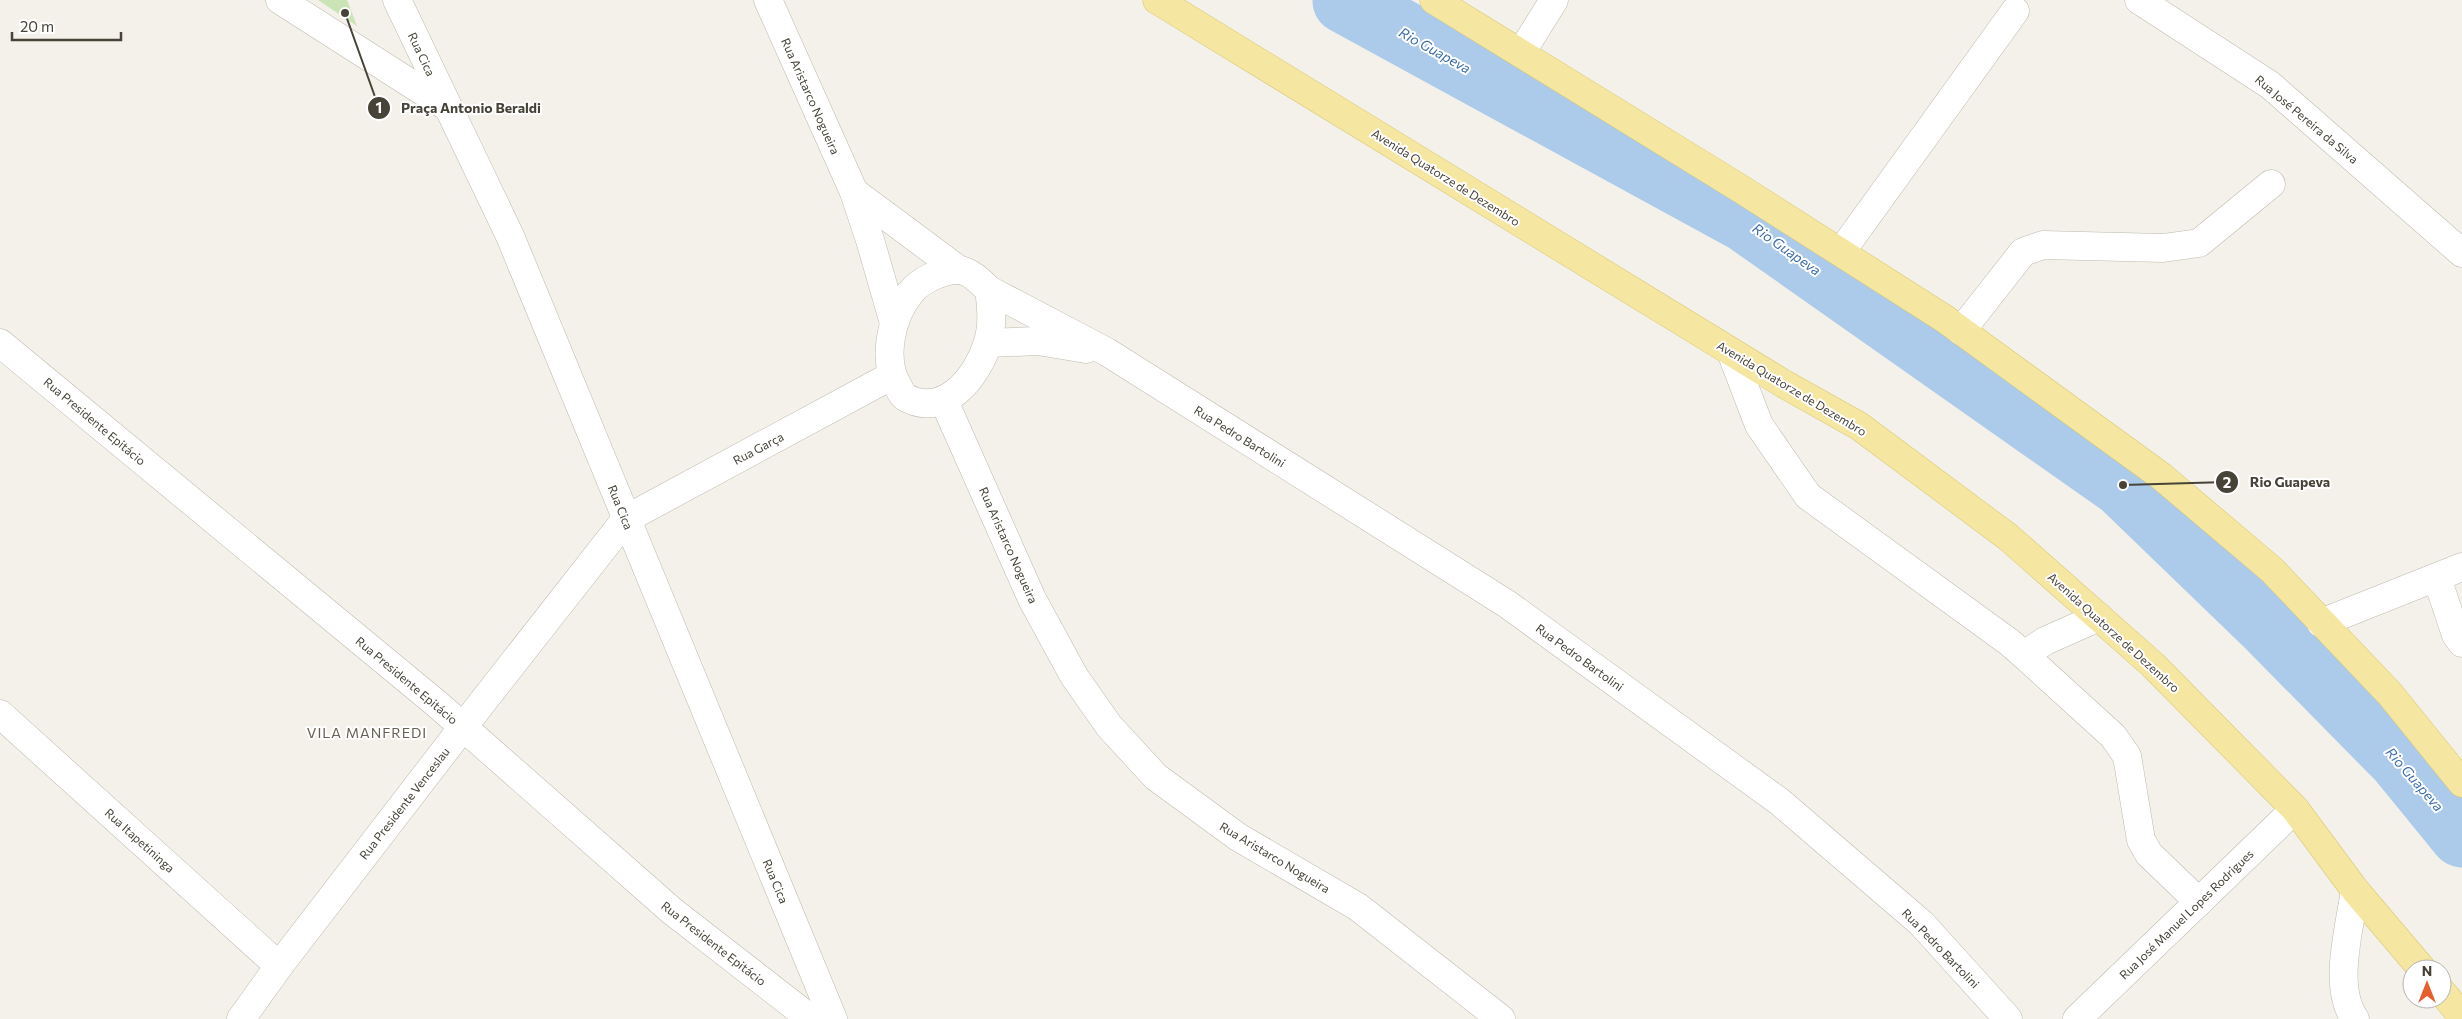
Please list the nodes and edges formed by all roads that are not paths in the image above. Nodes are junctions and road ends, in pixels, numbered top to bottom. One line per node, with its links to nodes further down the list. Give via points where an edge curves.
1 (280, 0): 10 (street)
2 (397, 0): 10 (street, Rua Cica)
3 (768, 0): 12 (street, Rua Aristarco Nogueira)
4 (1158, 0): 22 (main road, Avenida Quatorze de Dezembro)
5 (1434, 0): 9 (main road)
6 (1554, 0): 9 (street)
7 (2140, 0): 14 (street, Rua José Pereira da Silva, via 2270,85)
8 (2015, 12): 13 (street)
9 (1521, 53): 13 (main road)
10 (446, 106): 25 (street, Rua Cica, via 510,236)
11 (2271, 184): 18 (street, via 2199,243 2163,248 2043,245 2023,252)
12 (854, 192): 15 (street, Rua Aristarco Nogueira); 17 (street, Rua Aristarco Nogueira)
13 (1841, 252): 18 (main road)
14 (2462, 253)
15 (959, 270): 16 (street, via 976,278); 17 (street, via 933,275 911,292)
16 (989, 290): 20 (street, via 993,313); 21 (street, Rua Pedro Bartolini)
17 (894, 323): 23 (street, via 890,348)
18 (1961, 331): 29 (main road, via 2161,476 2272,570)
19 (0, 342): 33 (street, Rua Presidente Epitácio)
20 (988, 343): 21 (street, Rua Pedro Bartolini, via 1038,342); 24 (street, via 967,382)
21 (1107, 352): 46 (street, Rua Pedro Bartolini, via 1506,604 1780,802 1921,923)
22 (1731, 352): 28 (main road, Avenida Quatorze de Dezembro, via 1859,426 2008,537); 31 (street, via 1759,425 1808,496)
23 (891, 376): 24 (street, via 904,396 923,402); 25 (street, Rua Garça)
24 (944, 401): 45 (street, Rua Aristarco Nogueira, via 1032,599 1074,676 1108,726 1156,778 1238,837 1358,907)
25 (626, 519): 33 (street, Rua Presidente Venceslau); 44 (street, Rua Cica)
26 (2462, 567): 27 (street)
27 (2437, 578): 29 (street); 30 (street, via 2456,635)
28 (2099, 617): 31 (street, via 2045,641); 35 (main road, Avenida Quatorze de Dezembro, via 2153,665)
29 (2322, 623): 34 (main road, via 2390,694)
30 (2462, 642)
31 (2024, 655): 37 (street, via 2113,736 2127,756 2141,840 2149,854)
32 (0, 714): 39 (street, Rua Itapetininga)
33 (463, 727): 39 (street, Rua Presidente Venceslau); 43 (street, Rua Presidente Epitácio, via 672,911)
34 (2462, 783)
35 (2295, 809): 36 (main road, Avenida Quatorze de Dezembro); 37 (street, Rua José Manuel Lopes Rodrigues)
36 (2355, 890): 38 (main road, Avenida Quatorze de Dezembro); 48 (street, via 2343,991 2348,1010)
37 (2199, 902): 47 (street, Rua José Manuel Lopes Rodrigues)
38 (2414, 959)
39 (279, 966): 42 (street, Rua Presidente Venceslau)
40 (2452, 1004): 41 (main road)
41 (2462, 1016)
42 (241, 1019)
43 (811, 1019)
44 (833, 1019)
45 (1501, 1019)
46 (2008, 1019)
47 (2077, 1019)
48 (2355, 1019)

